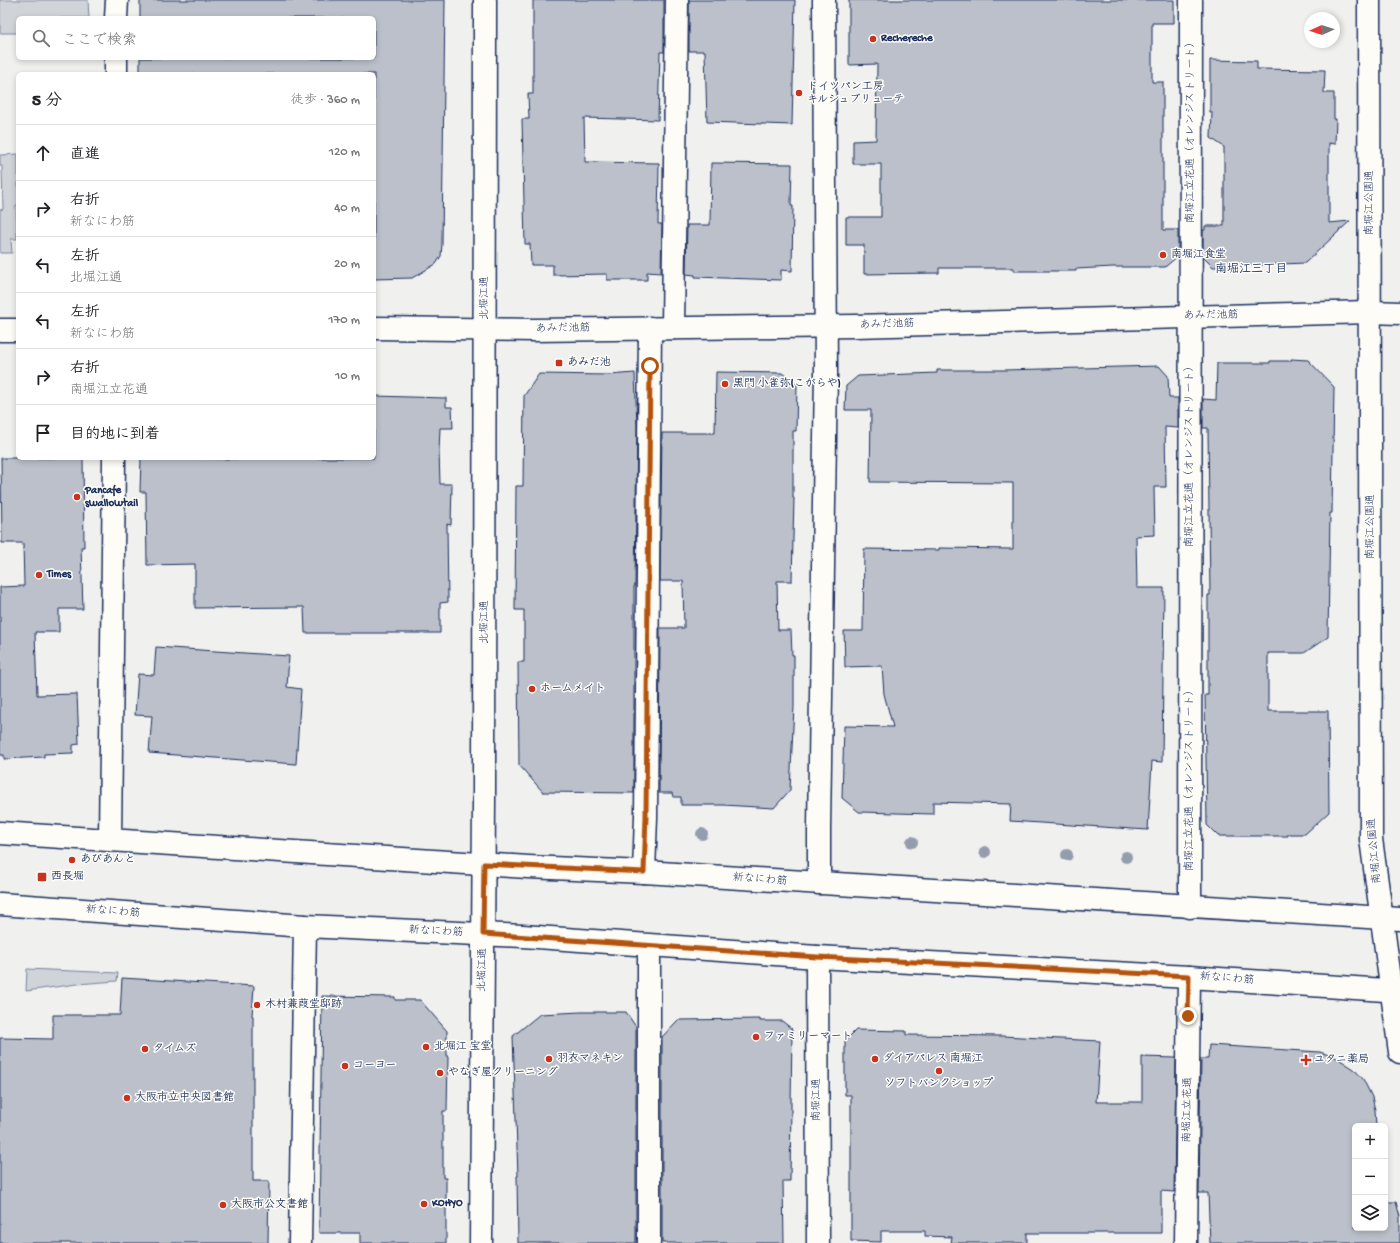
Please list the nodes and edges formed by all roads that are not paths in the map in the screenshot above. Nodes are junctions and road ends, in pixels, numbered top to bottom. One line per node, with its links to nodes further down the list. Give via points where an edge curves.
1 (116, 0): 7 (street)
2 (485, 0): 17 (street, 北堀江通)
3 (678, 0): 16 (street)
4 (824, 0): 13 (street)
5 (1191, 0): 12 (street, 南堀江立花通（オレンジストリート）)
6 (1369, 0): 10 (street, 南堀江公園通)
7 (116, 16)
8 (116, 60): 9 (street)
9 (116, 72)
10 (1370, 312): 11 (street, あみだ池筋); 12 (street, あみだ池筋); 28 (street, 南堀江公園通, via 1371,839)
11 (1400, 313)
12 (1191, 316): 13 (street, あみだ池筋); 27 (street, 南堀江立花通（オレンジストリート）)
13 (826, 326): 16 (street, あみだ池筋); 25 (street)
14 (376, 328): 17 (street, あみだ池筋)
15 (650, 328): 16 (street, あみだ池筋); 17 (street, あみだ池筋); 24 (street)
16 (673, 328)
17 (485, 329): 23 (street, 北堀江通)
18 (0, 330): 19 (street)
19 (16, 330)
20 (114, 460): 22 (street)
21 (0, 833): 22 (street, 新なにわ筋)
22 (110, 840): 23 (street, 新なにわ筋)
23 (484, 864): 24 (street, 新なにわ筋); 30 (street, 北堀江通)
24 (644, 872): 25 (street, 新なにわ筋)
25 (819, 883): 27 (street, 新なにわ筋)
26 (0, 904): 29 (street, 新なにわ筋)
27 (1190, 907): 28 (street, 新なにわ筋)
28 (1394, 915): 34 (street, 南堀江公園通)
29 (305, 926): 30 (street, 新なにわ筋); 36 (street)
30 (483, 934): 31 (street, 新なにわ筋); 37 (street, 北堀江通)
31 (649, 946): 32 (street, 新なにわ筋); 38 (street)
32 (817, 957): 33 (street, 新なにわ筋); 39 (street, 南堀江通)
33 (1189, 976): 34 (street, 新なにわ筋); 40 (street, 南堀江立花通)
34 (1396, 990): 35 (street, 南堀江公園通)
35 (1400, 1052)
36 (300, 1243)
37 (481, 1243)
38 (649, 1243)
39 (818, 1243)
40 (1186, 1243)

